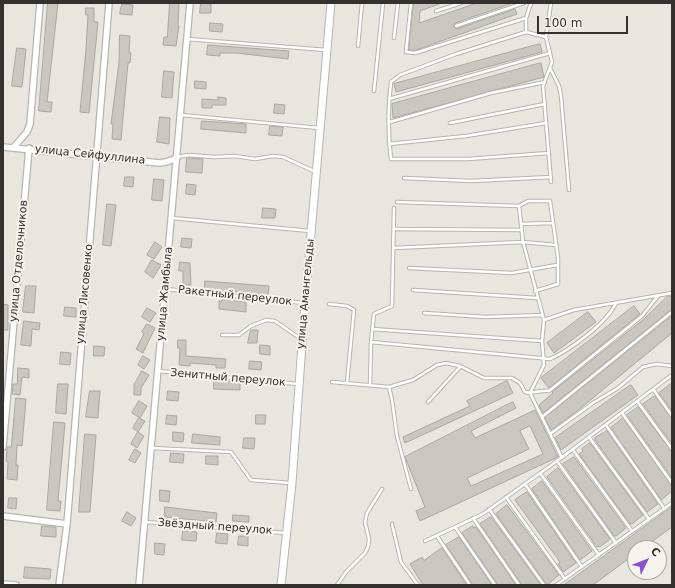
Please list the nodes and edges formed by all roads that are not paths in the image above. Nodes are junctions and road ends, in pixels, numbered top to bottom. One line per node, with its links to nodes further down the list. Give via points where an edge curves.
1 (40, 3): 35 (street, via 30,124 27,132)
2 (109, 3): 38 (street, улица Лисовенко)
3 (190, 3): 19 (street, улица Жамбыла)
4 (331, 3): 21 (street, улица Амангельды)
5 (362, 3): 20 (lane)
6 (383, 3): 25 (lane)
7 (398, 3): 17 (lane)
8 (411, 3): 14 (lane, via 406,52 415,53)
9 (461, 3): 13 (lane)
10 (524, 3): 15 (lane)
11 (531, 3): 14 (lane)
12 (552, 3): 18 (lane)
13 (436, 12)
14 (526, 18): 16 (lane)
15 (456, 26)
16 (526, 32): 18 (lane); 26 (lane, via 400,75 391,82)
17 (394, 38)
18 (546, 38): 22 (lane)
19 (187, 39): 21 (lane); 28 (street, улица Жамбыла)
20 (358, 46)
21 (326, 50): 32 (street, улица Амангельды)
22 (550, 53): 23 (lane); 26 (lane)
23 (550, 68): 24 (lane); 44 (lane, via 559,86)
24 (545, 82): 27 (lane); 29 (lane, via 491,93)
25 (374, 91)
26 (389, 99): 29 (lane)
27 (545, 104): 30 (lane); 31 (lane)
28 (180, 115): 32 (lane); 39 (street, улица Жамбыла)
29 (390, 122): 33 (lane)
30 (450, 123)
31 (546, 123): 33 (lane, via 466,136); 37 (lane)
32 (320, 128): 40 (street, улица Амангельды)
33 (389, 144): 37 (lane, via 391,159 468,159)
34 (3, 147): 35 (street, улица Сейфуллина)
35 (14, 147): 36 (street, улица Сейфуллина)
36 (29, 148): 38 (street, улица Сейфуллина); 98 (street, улица Отделочников)
37 (549, 153): 41 (lane)
38 (96, 155): 39 (street, улица Сейфуллина, via 160,163); 118 (street, улица Лисовенко)
39 (177, 158): 40 (lane, via 189,155 255,159 283,157); 48 (street, улица Жамбыла)
40 (316, 172): 53 (street, улица Амангельды)
41 (551, 177): 42 (lane, via 471,181); 43 (lane)
42 (404, 178)
43 (551, 182)
44 (569, 190)
45 (397, 202): 46 (lane)
46 (519, 206): 49 (lane, via 528,201 550,201); 50 (lane)
47 (394, 208): 51 (lane)
48 (171, 218): 53 (lane); 60 (street, улица Жамбыла)
49 (553, 223): 50 (lane); 55 (lane)
50 (521, 224): 52 (lane)
51 (395, 229): 52 (lane); 56 (lane)
52 (522, 230): 54 (lane)
53 (311, 231): 66 (street, улица Амангельды)
54 (523, 242): 55 (lane); 56 (lane); 59 (lane)
55 (556, 245): 57 (lane)
56 (394, 248): 73 (lane, via 392,306 374,314)
57 (557, 265): 59 (lane); 62 (lane, via 558,284)
58 (409, 268): 59 (lane, via 512,273)
59 (530, 269): 62 (lane)
60 (165, 289): 66 (lane, Ракетный переулок); 81 (street, улица Жамбыла)
61 (413, 290): 65 (lane)
62 (535, 291): 65 (lane)
63 (672, 293): 64 (lane)
64 (658, 296): 67 (lane); 89 (lane, via 642,316 549,391)
65 (537, 298): 71 (lane)
66 (304, 303): 75 (street, улица Амангельды)
67 (616, 303): 72 (lane, via 574,310); 78 (lane, via 611,313 593,329 558,355)
68 (329, 304): 84 (lane, via 347,306 354,310)
69 (672, 312): 94 (lane)
70 (424, 313): 71 (lane, via 486,317)
71 (542, 315): 72 (lane)
72 (544, 320): 77 (lane)
73 (372, 329): 76 (lane); 77 (lane)
74 (222, 334): 75 (lane, via 239,335 251,326 266,320 275,321)
75 (302, 339): 85 (street, улица Амангельды)
76 (371, 342): 78 (lane); 86 (lane)
77 (542, 342): 78 (lane)
78 (544, 360): 89 (lane)
79 (460, 366): 87 (lane, via 446,363 437,365 413,380); 89 (lane, via 484,378 512,378 520,383 525,392); 91 (lane)
80 (672, 366): 96 (lane, via 657,364 643,367 618,388)
81 (158, 372): 85 (lane, Зенитный переулок); 99 (street, улица Жамбыла)
82 (671, 377): 88 (lane)
83 (332, 382): 84 (lane)
84 (347, 383): 86 (lane)
85 (298, 384): 105 (street, улица Амангельды)
86 (370, 385): 87 (lane)
87 (389, 387): 109 (lane, via 400,450)
88 (653, 389): 90 (lane); 93 (lane)
89 (530, 393): 94 (lane)
90 (637, 401): 92 (lane); 100 (lane)
91 (428, 402)
92 (622, 413): 95 (lane); 106 (lane)
93 (672, 416)
94 (542, 417): 96 (lane)
95 (606, 425): 97 (lane); 112 (lane)
96 (550, 434): 102 (lane)
97 (589, 437): 101 (lane); 116 (lane)
98 (3, 447)
99 (151, 448): 105 (lane, via 231,452 251,480); 117 (street, улица Жамбыла)
100 (672, 449)
101 (573, 450): 102 (lane); 121 (lane)
102 (562, 458): 103 (lane)
103 (557, 461): 104 (lane); 125 (lane)
104 (540, 473): 107 (lane); 126 (lane)
105 (292, 483): 122 (street, улица Амангельды)
106 (672, 483)
107 (525, 484): 110 (lane); 127 (lane)
108 (382, 489): 134 (lane, via 367,513 365,522 368,547)
109 (411, 489)
110 (506, 497): 113 (lane); 128 (lane)
111 (672, 503): 112 (lane)
112 (664, 508): 116 (lane)
113 (490, 509): 115 (lane); 139 (lane)
114 (3, 516): 118 (street)
115 (473, 518): 120 (lane); 138 (lane)
116 (649, 519): 121 (lane)
117 (145, 522): 122 (lane, Звёздный переулок); 132 (street, улица Жамбыла)
118 (67, 524): 129 (street, улица Лисовенко)
119 (392, 524): 135 (lane, via 401,562)
120 (455, 527): 123 (lane); 137 (lane)
121 (632, 531): 125 (lane)
122 (286, 533): 133 (street, улица Амангельды)
123 (437, 536): 124 (lane); 136 (lane)
124 (425, 541)
125 (616, 543): 126 (lane)
126 (599, 555): 127 (lane)
127 (582, 566): 128 (lane)
128 (565, 579): 140 (lane)
129 (61, 583)
130 (3, 584): 131 (street)
131 (16, 585)
132 (139, 585)
133 (281, 585)
134 (337, 585)
135 (418, 585)
136 (470, 585)
137 (495, 585)
138 (519, 585)
139 (544, 585)
140 (556, 585)

